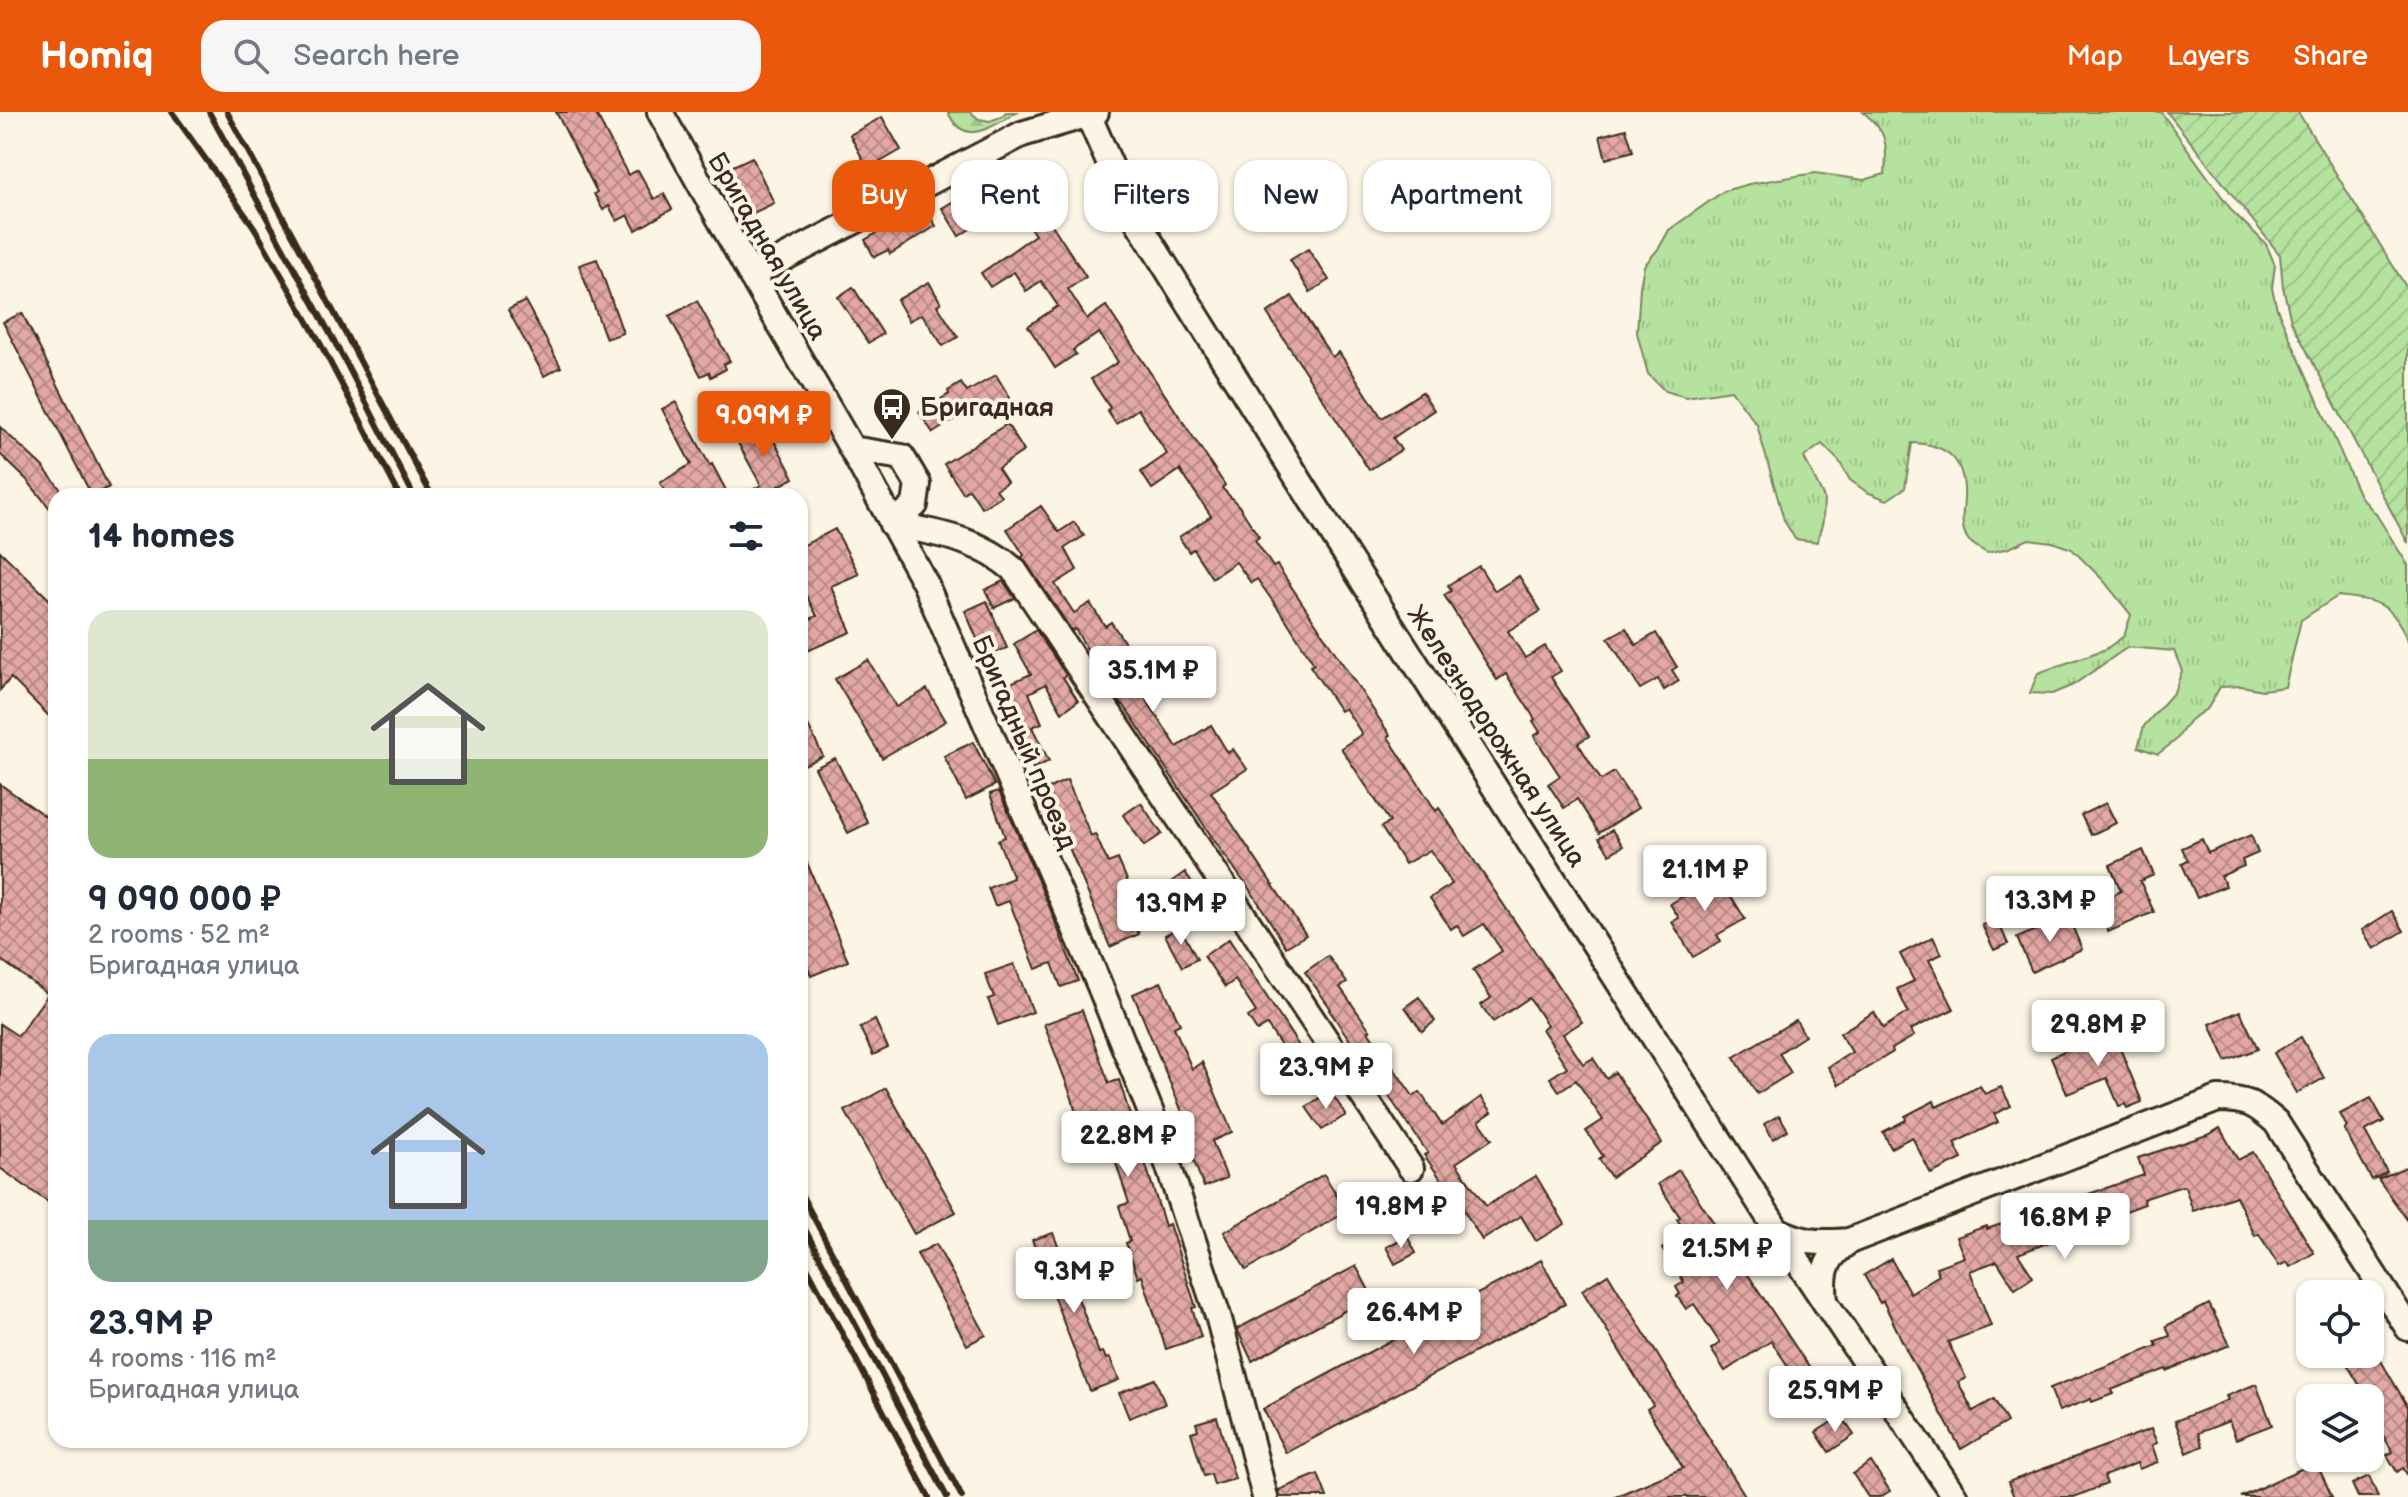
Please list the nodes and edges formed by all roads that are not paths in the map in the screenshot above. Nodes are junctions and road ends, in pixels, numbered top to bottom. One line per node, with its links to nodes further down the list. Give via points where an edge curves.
1 (660, 112): 3 (street, Бригадная улица)
2 (1090, 113): 3 (street, via 1022,134); 7 (street, Железнодорожная улица, via 1128,206)
3 (751, 275): 4 (street, Бригадная улица)
4 (852, 449): 5 (street, Бригадная улица); 5 (street, via 902,457 918,484 915,505)
5 (892, 524): 6 (street, via 951,535 998,555 1014,570); 11 (street, Бригадный проезд, via 930,594 1145,1098 1219,1319)
6 (1411, 1168)
7 (1777, 1230): 8 (street, via 1800,1241); 9 (street, Железнодорожная улица)
8 (1849, 1241): 9 (street, via 1826,1264); 10 (street, via 2218,1099 2238,1099 2255,1104 2276,1122)
9 (1825, 1302): 12 (street, Железнодорожная улица)
10 (2408, 1328)
11 (1265, 1497)
12 (1955, 1497)

